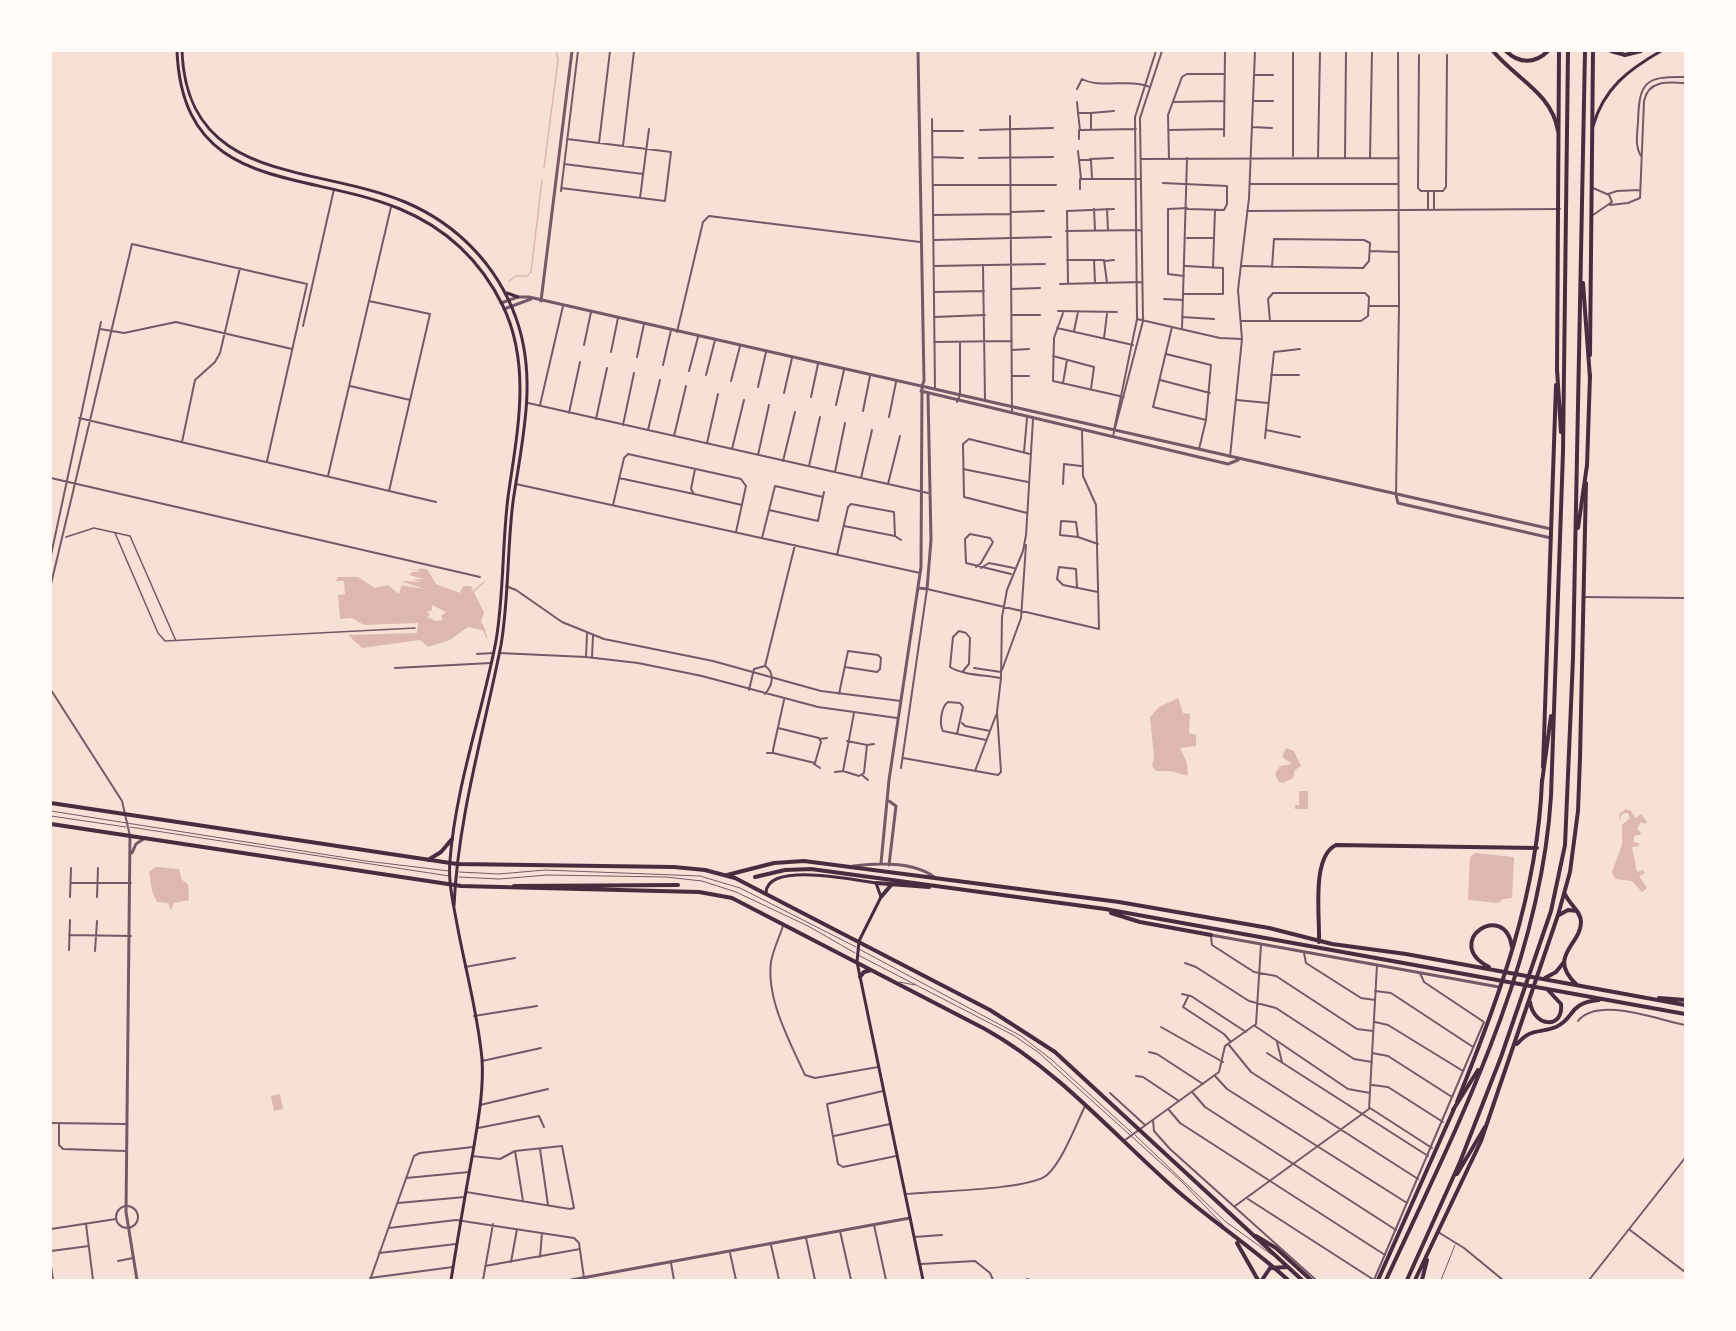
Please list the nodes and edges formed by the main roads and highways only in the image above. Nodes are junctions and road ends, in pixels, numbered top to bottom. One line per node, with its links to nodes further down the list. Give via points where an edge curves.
1 (177, 51): 27 (main road, via 179,82 187,107 202,132 220,150 252,168 392,205 428,222 456,243 482,271 504,309 518,351 521,390 493,653 467,754)
2 (182, 51): 16 (main road, via 192,103 208,129 225,145 253,160 387,196 424,211 471,246)
3 (1493, 51): 14 (main road, via 1546,100)
4 (1506, 51): 5 (main road, via 1527,61)
5 (1548, 51)
6 (1559, 51): 14 (main road)
7 (1568, 51): 20 (main road)
8 (1585, 51): 15 (main road)
9 (1593, 51): 13 (main road)
10 (1611, 51): 11 (main road, via 1629,55)
11 (1641, 51)
12 (1661, 51): 13 (main road, via 1616,82 1600,106)
13 (1593, 128): 19 (main road)
14 (1558, 131): 18 (main road)
15 (1582, 274): 19 (main road); 22 (main road)
16 (505, 292): 17 (main road); 31 (main road, via 526,356 528,403 499,653 471,774)
17 (518, 297)
18 (1557, 369): 20 (main road); 24 (main road)
19 (1590, 378): 21 (main road)
20 (1563, 452): 23 (main road)
21 (1587, 465): 22 (main road); 42 (main road, via 1578,802)
22 (1575, 547): 73 (main road, via 1568,812 1561,870 1502,1058)
23 (1553, 697): 24 (main road); 70 (main road, via 1550,812 1541,875 1524,945)
24 (1542, 782): 28 (main road)
25 (51, 803): 29 (main road)
26 (51, 824): 35 (main road)
27 (452, 839): 29 (main road, via 443,851); 30 (main road)
28 (1537, 848): 50 (main road, via 1336,844 1325,852 1320,865); 52 (main road)
29 (428, 860): 30 (main road)
30 (449, 863): 31 (main road); 35 (main road)
31 (457, 864): 32 (main road, via 674,867); 37 (main road)
32 (726, 875): 41 (main road); 50 (main road, via 786,861 851,867 1119,902)
33 (754, 877): 39 (main road, via 811,869)
34 (876, 883): 36 (main road); 41 (main road, via 792,875 771,879); 43 (main road)
35 (450, 884): 37 (main road); 45 (main road)
36 (892, 884): 39 (main road); 43 (main road)
37 (456, 885): 40 (main road); 45 (main road)
38 (678, 885): 40 (main road)
39 (937, 886): 44 (main road)
40 (495, 888): 53 (main road, via 707,893 739,901)
41 (766, 893): 49 (main road)
42 (1565, 893): 46 (main road); 47 (main road)
43 (881, 897): 49 (main road)
44 (1105, 909): 48 (main road, via 1131,920); 51 (main road)
45 (454, 911): 79 (main road, via 482,1061 480,1105)
46 (1577, 911): 47 (main road, via 1565,910); 54 (main road, via 1581,927 1568,948)
47 (1558, 915): 62 (main road)
48 (1211, 935)
49 (859, 941): 53 (main road); 74 (main road, via 1025,1030)
50 (1320, 941): 51 (main road); 56 (main road)
51 (1319, 948): 60 (main road)
52 (1512, 951): 56 (main road, via 1501,928 1487,925 1477,932 1473,952); 66 (main road)
53 (857, 962): 55 (main road); 57 (main road)
54 (1565, 962): 58 (main road, via 1556,972); 59 (main road)
55 (871, 970): 57 (main road); 75 (main road, via 1009,1043)
56 (1495, 970): 58 (main road)
57 (860, 978): 80 (main road)
58 (1541, 978): 59 (main road)
59 (1577, 985): 61 (main road)
60 (1542, 987): 62 (main road, via 1561,1004 1556,1020 1539,1020); 63 (main road)
61 (1646, 998): 64 (main road); 65 (main road)
62 (1530, 1000): 69 (main road)
63 (1606, 1000): 67 (main road); 69 (main road, via 1579,1004 1559,1026 1530,1032)
64 (1685, 1000)
65 (1685, 1005)
66 (1491, 1010): 68 (main road); 71 (main road)
67 (1685, 1014)
68 (1484, 1022)
69 (1515, 1047): 72 (main road)
70 (1483, 1062): 71 (main road); 86 (main road, via 1465,1110)
71 (1453, 1110): 85 (main road)
72 (1485, 1127): 73 (main road); 76 (main road)
73 (1449, 1188): 87 (main road)
74 (1252, 1233): 78 (main road); 84 (main road, via 1276,1248)
75 (1233, 1237): 77 (main road); 81 (main road)
76 (1430, 1249): 88 (main road); 89 (main road)
77 (1273, 1267): 78 (main road); 81 (main road); 82 (main road)
78 (1288, 1267): 83 (main road)
79 (451, 1280)
80 (923, 1280)
81 (1260, 1280)
82 (1288, 1280)
83 (1302, 1280)
84 (1311, 1280)
85 (1376, 1280)
86 (1386, 1280)
87 (1407, 1280)
88 (1415, 1280)
89 (1422, 1280)

